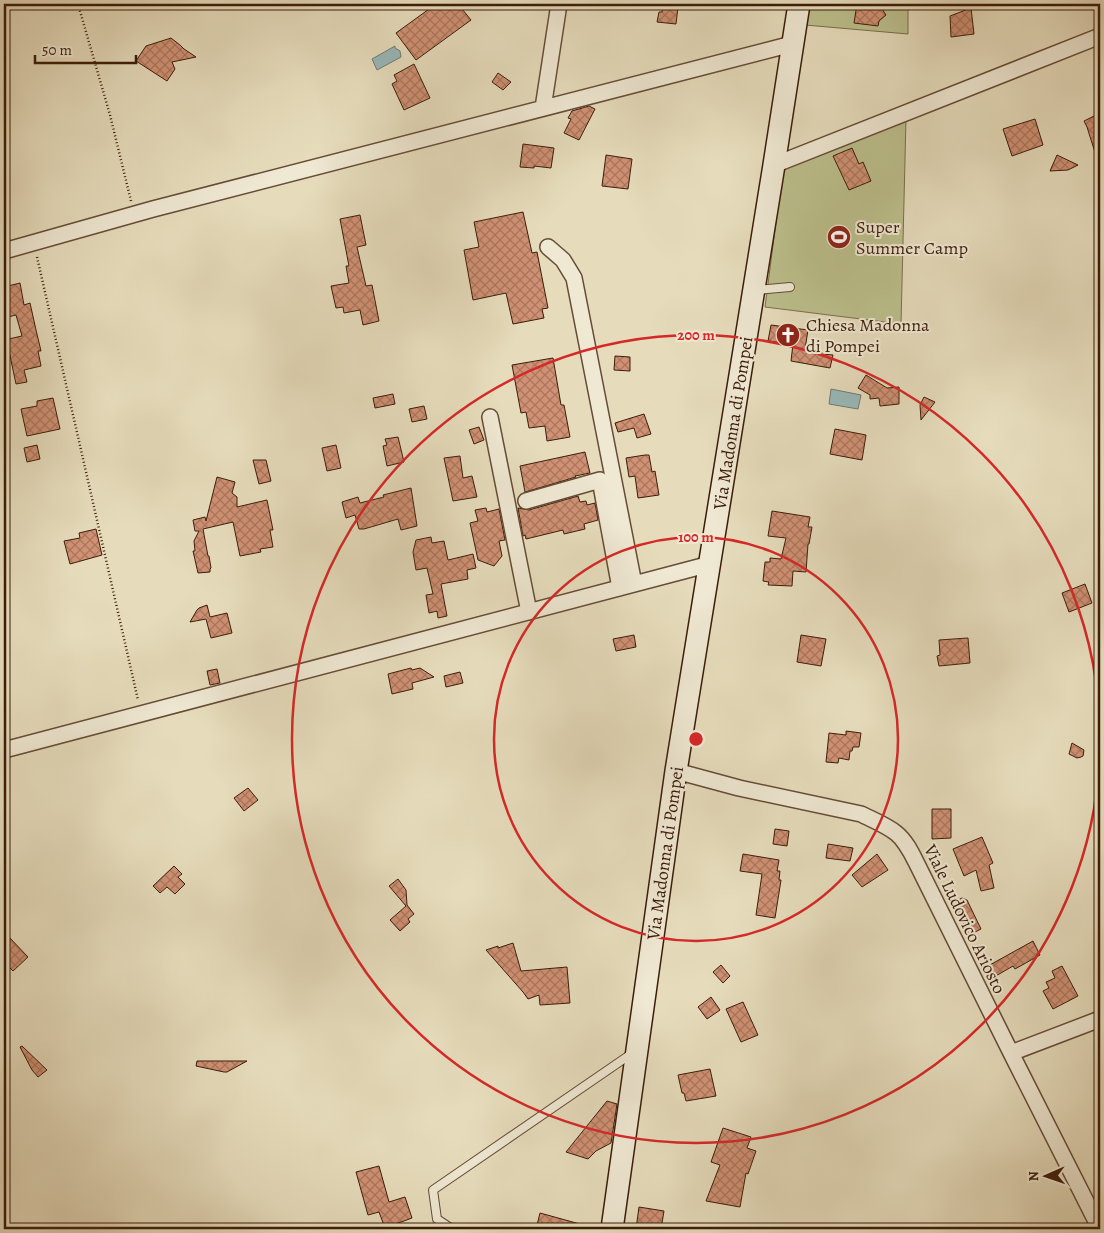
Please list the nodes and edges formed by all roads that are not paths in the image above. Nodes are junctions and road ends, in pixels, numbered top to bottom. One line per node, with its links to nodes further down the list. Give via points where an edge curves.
1 (559, 4): 5 (street)
2 (799, 4): 4 (street, Via Madonna di Pompei)
3 (1100, 36): 6 (street)
4 (792, 44): 5 (street); 6 (street, Via Madonna di Pompei)
5 (543, 108): 8 (street)
6 (774, 165): 10 (street, Via Madonna di Pompei)
7 (548, 247): 14 (street, via 563,260 574,278)
8 (4, 251)
9 (790, 287): 10 (lane)
10 (754, 290): 13 (street, Via Madonna di Pompei)
11 (490, 417): 15 (street)
12 (526, 500): 14 (street, via 600,480)
13 (710, 564): 14 (street); 17 (street, Via Madonna di Pompei)
14 (627, 586): 15 (street)
15 (529, 612): 16 (street)
16 (4, 750)
17 (676, 772): 19 (street, Via Madonna di Pompei); 20 (street, Viale Ludovico Ariosto, via 861,814 898,834 908,846)
18 (1100, 1019): 20 (street)
19 (637, 1050): 21 (lane, via 433,1190 437,1219); 22 (street, Via Madonna di Pompei)
20 (1011, 1053): 23 (street, Viale Ludovico Ariosto)
21 (452, 1229)
22 (612, 1229)
23 (1100, 1229)

